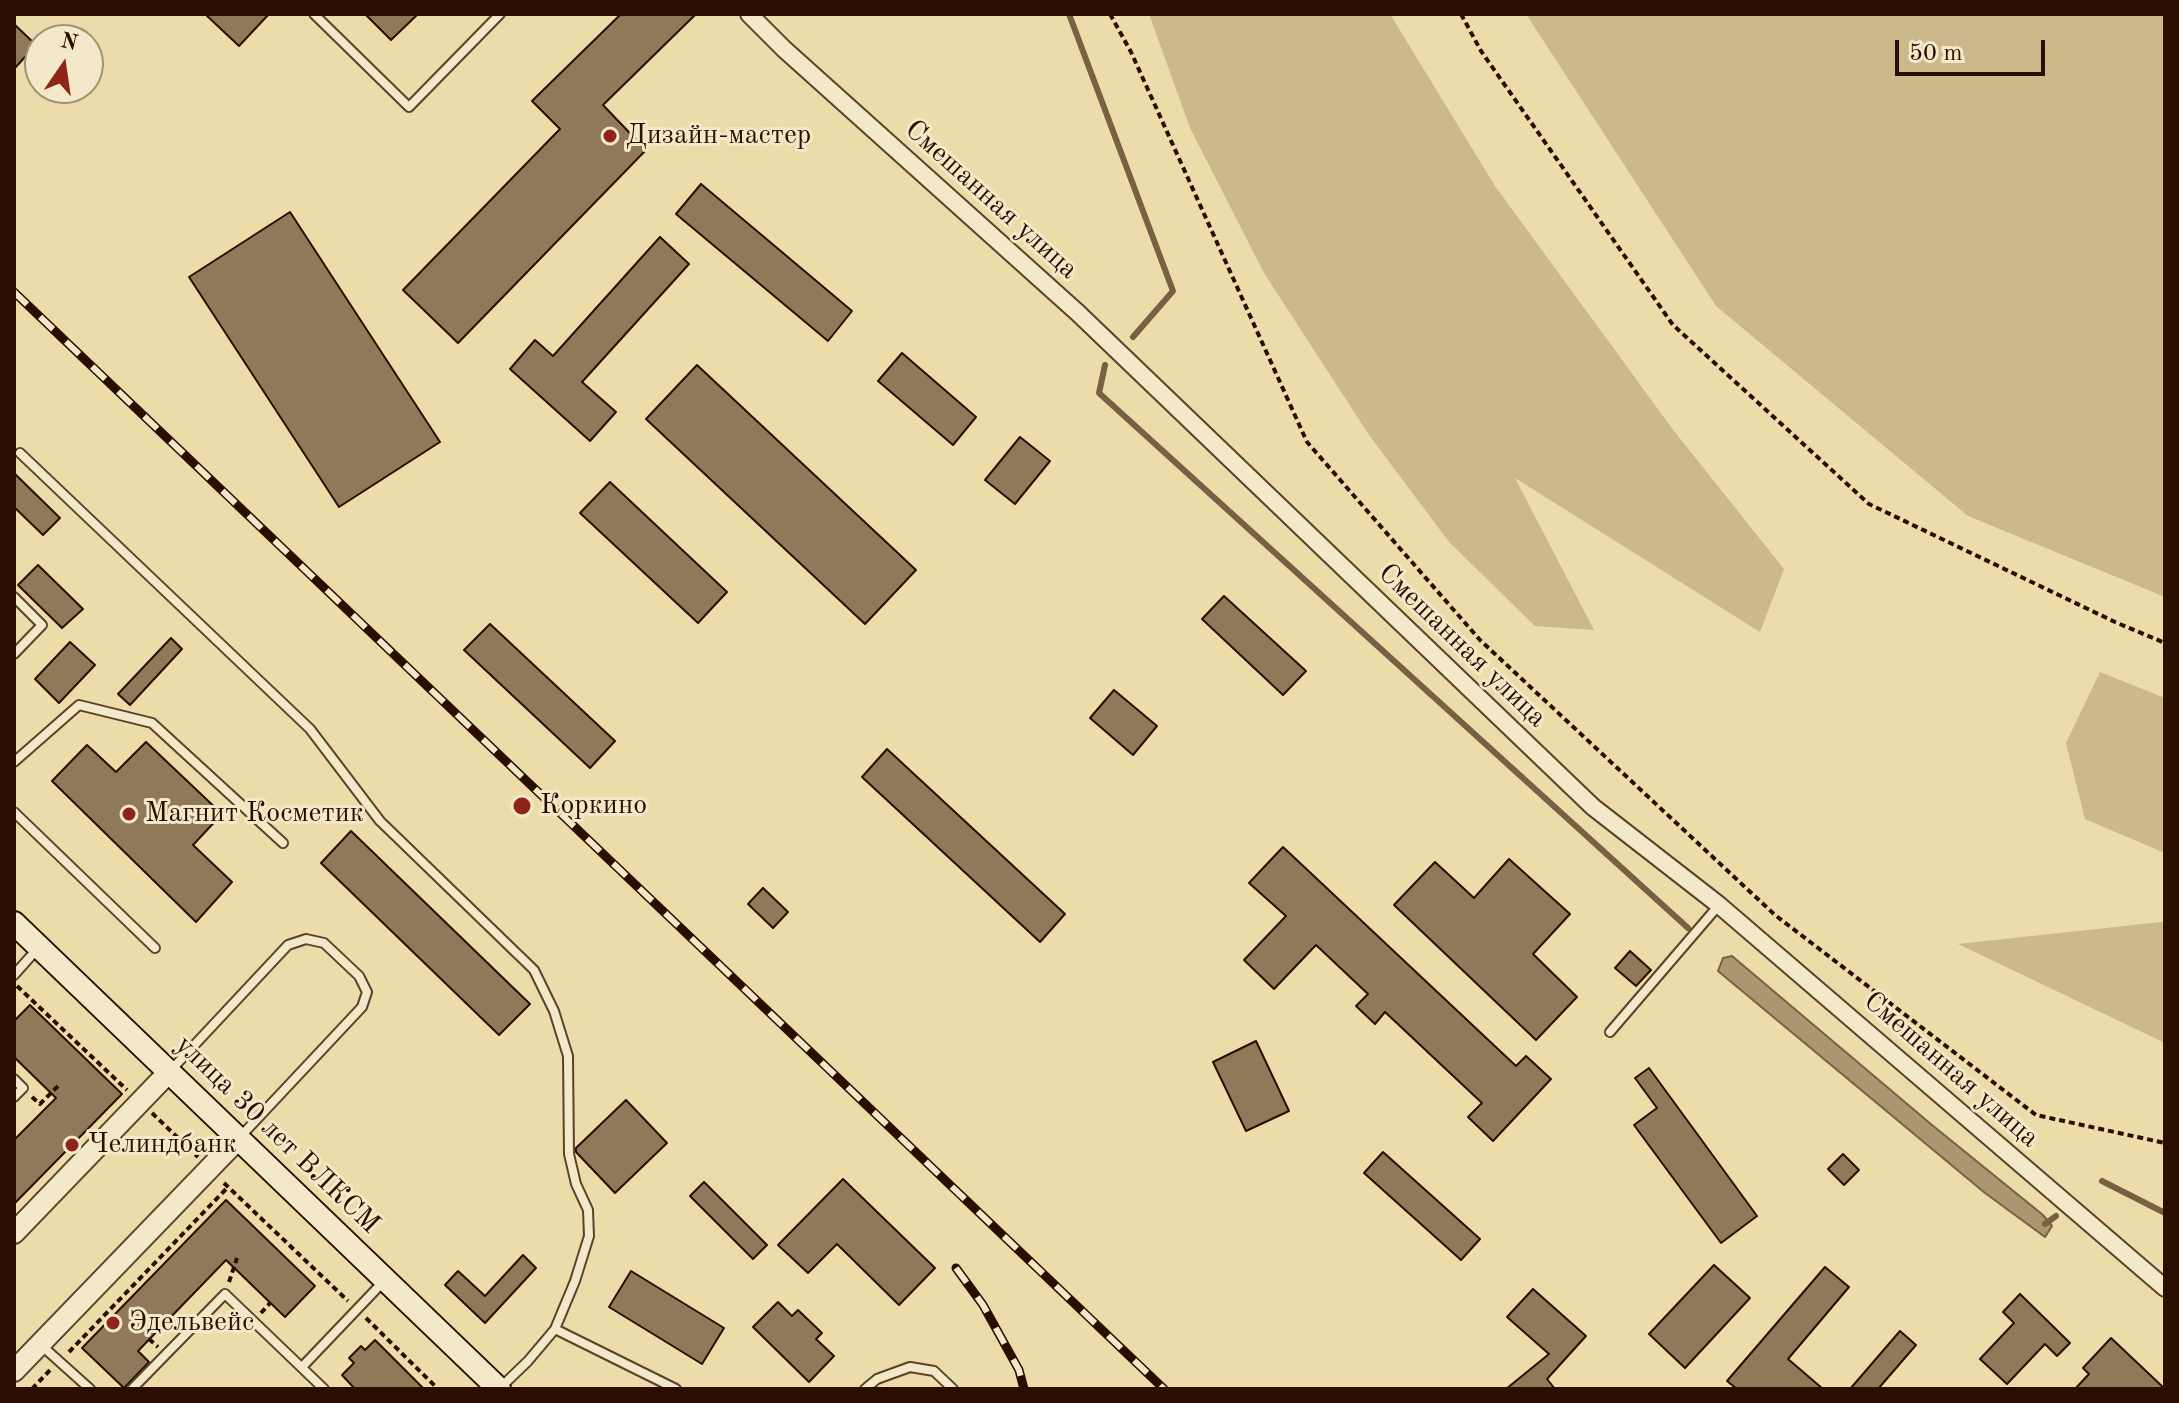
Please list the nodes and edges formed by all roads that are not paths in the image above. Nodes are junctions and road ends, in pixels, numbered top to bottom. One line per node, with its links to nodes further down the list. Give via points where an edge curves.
1 (314, 14): 2 (lane, via 409,107)
2 (500, 14)
3 (749, 14): 10 (street, Смешанная улица, via 1078,313 1593,807)
4 (20, 453): 23 (lane, via 310,729 380,821 534,970 568,1056 569,1154 588,1210 584,1258)
5 (14, 597): 6 (lane, via 42,625)
6 (14, 654)
7 (14, 762): 9 (lane, via 79,705 152,723)
8 (14, 812): 13 (lane)
9 (283, 843)
10 (1719, 905): 15 (lane); 22 (street, Смешанная улица)
11 (14, 923): 12 (main road, улица 30 лет ВЛКСМ)
12 (39, 947): 14 (lane); 16 (main road, улица 30 лет ВЛКСМ)
13 (155, 948)
14 (14, 975)
15 (1610, 1032)
16 (168, 1073): 19 (main road, улица 30 лет ВЛКСМ); 19 (lane, via 288,945 306,939 324,943 359,976 367,992 362,1007); 20 (street)
17 (14, 1079): 18 (lane, via 23,1088)
18 (14, 1097)
19 (238, 1139): 21 (main road, улица 30 лет ВЛКСМ); 24 (street)
20 (14, 1233)
21 (385, 1279): 25 (lane); 30 (main road, улица 30 лет ВЛКСМ)
22 (2165, 1288)
23 (555, 1329): 30 (lane); 31 (lane)
24 (40, 1344): 26 (street); 27 (lane)
25 (302, 1367): 28 (lane, via 225,1294); 29 (lane)
26 (14, 1371)
27 (90, 1389)
28 (132, 1389)
29 (324, 1389)
30 (499, 1389)
31 (676, 1389)
32 (865, 1389): 33 (lane, via 910,1367 934,1371)
33 (953, 1389)

